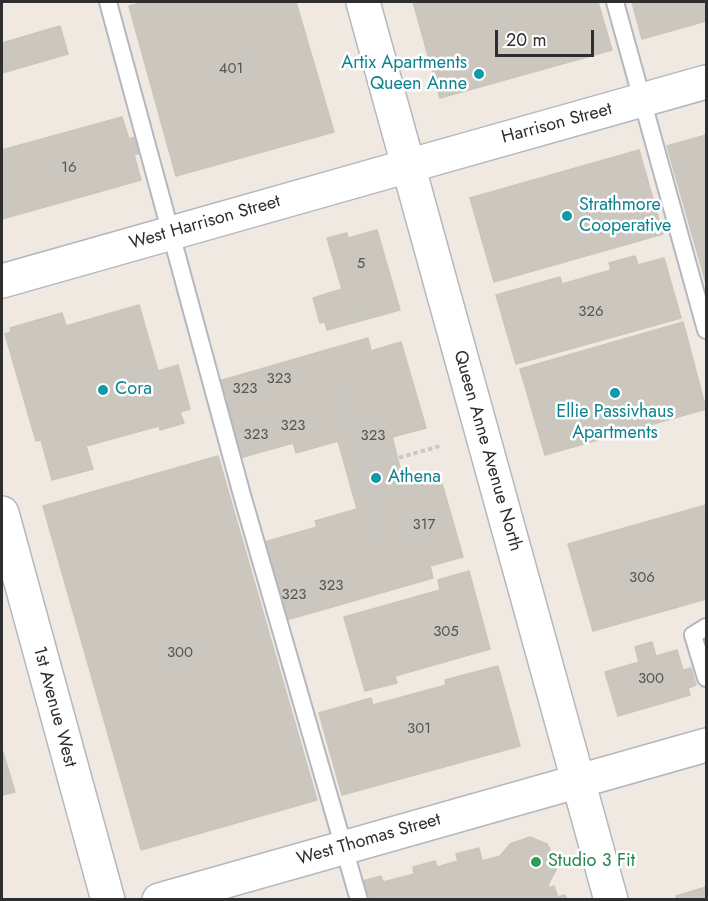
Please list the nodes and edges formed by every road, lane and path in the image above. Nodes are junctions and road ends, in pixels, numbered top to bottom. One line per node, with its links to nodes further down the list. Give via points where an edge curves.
1 (108, 2): 7 (lane)
2 (363, 2): 6 (street, Queen Anne Avenue North)
3 (615, 2): 5 (lane)
4 (706, 82): 5 (street, Harrison Street)
5 (643, 100): 6 (street, Harrison Street); 9 (lane, via 681,214)
6 (408, 166): 7 (street, West Harrison Street); 18 (street, Queen Anne Avenue North)
7 (170, 233): 8 (street, West Harrison Street); 19 (lane)
8 (2, 281)
9 (706, 330)
10 (343, 395): 12 (path)
11 (440, 446): 12 (path)
12 (363, 468): 14 (path)
13 (2, 513): 20 (street, 1st Avenue West)
14 (381, 531)
15 (706, 627): 16 (lane, via 693,635)
16 (706, 678)
17 (706, 745): 18 (street, West Thomas Street)
18 (579, 781): 19 (street, West Thomas Street); 23 (street, Queen Anne Avenue North)
19 (345, 847): 21 (street, West Thomas Street); 22 (lane)
20 (108, 900)
21 (159, 900)
22 (359, 900)
23 (611, 900)

